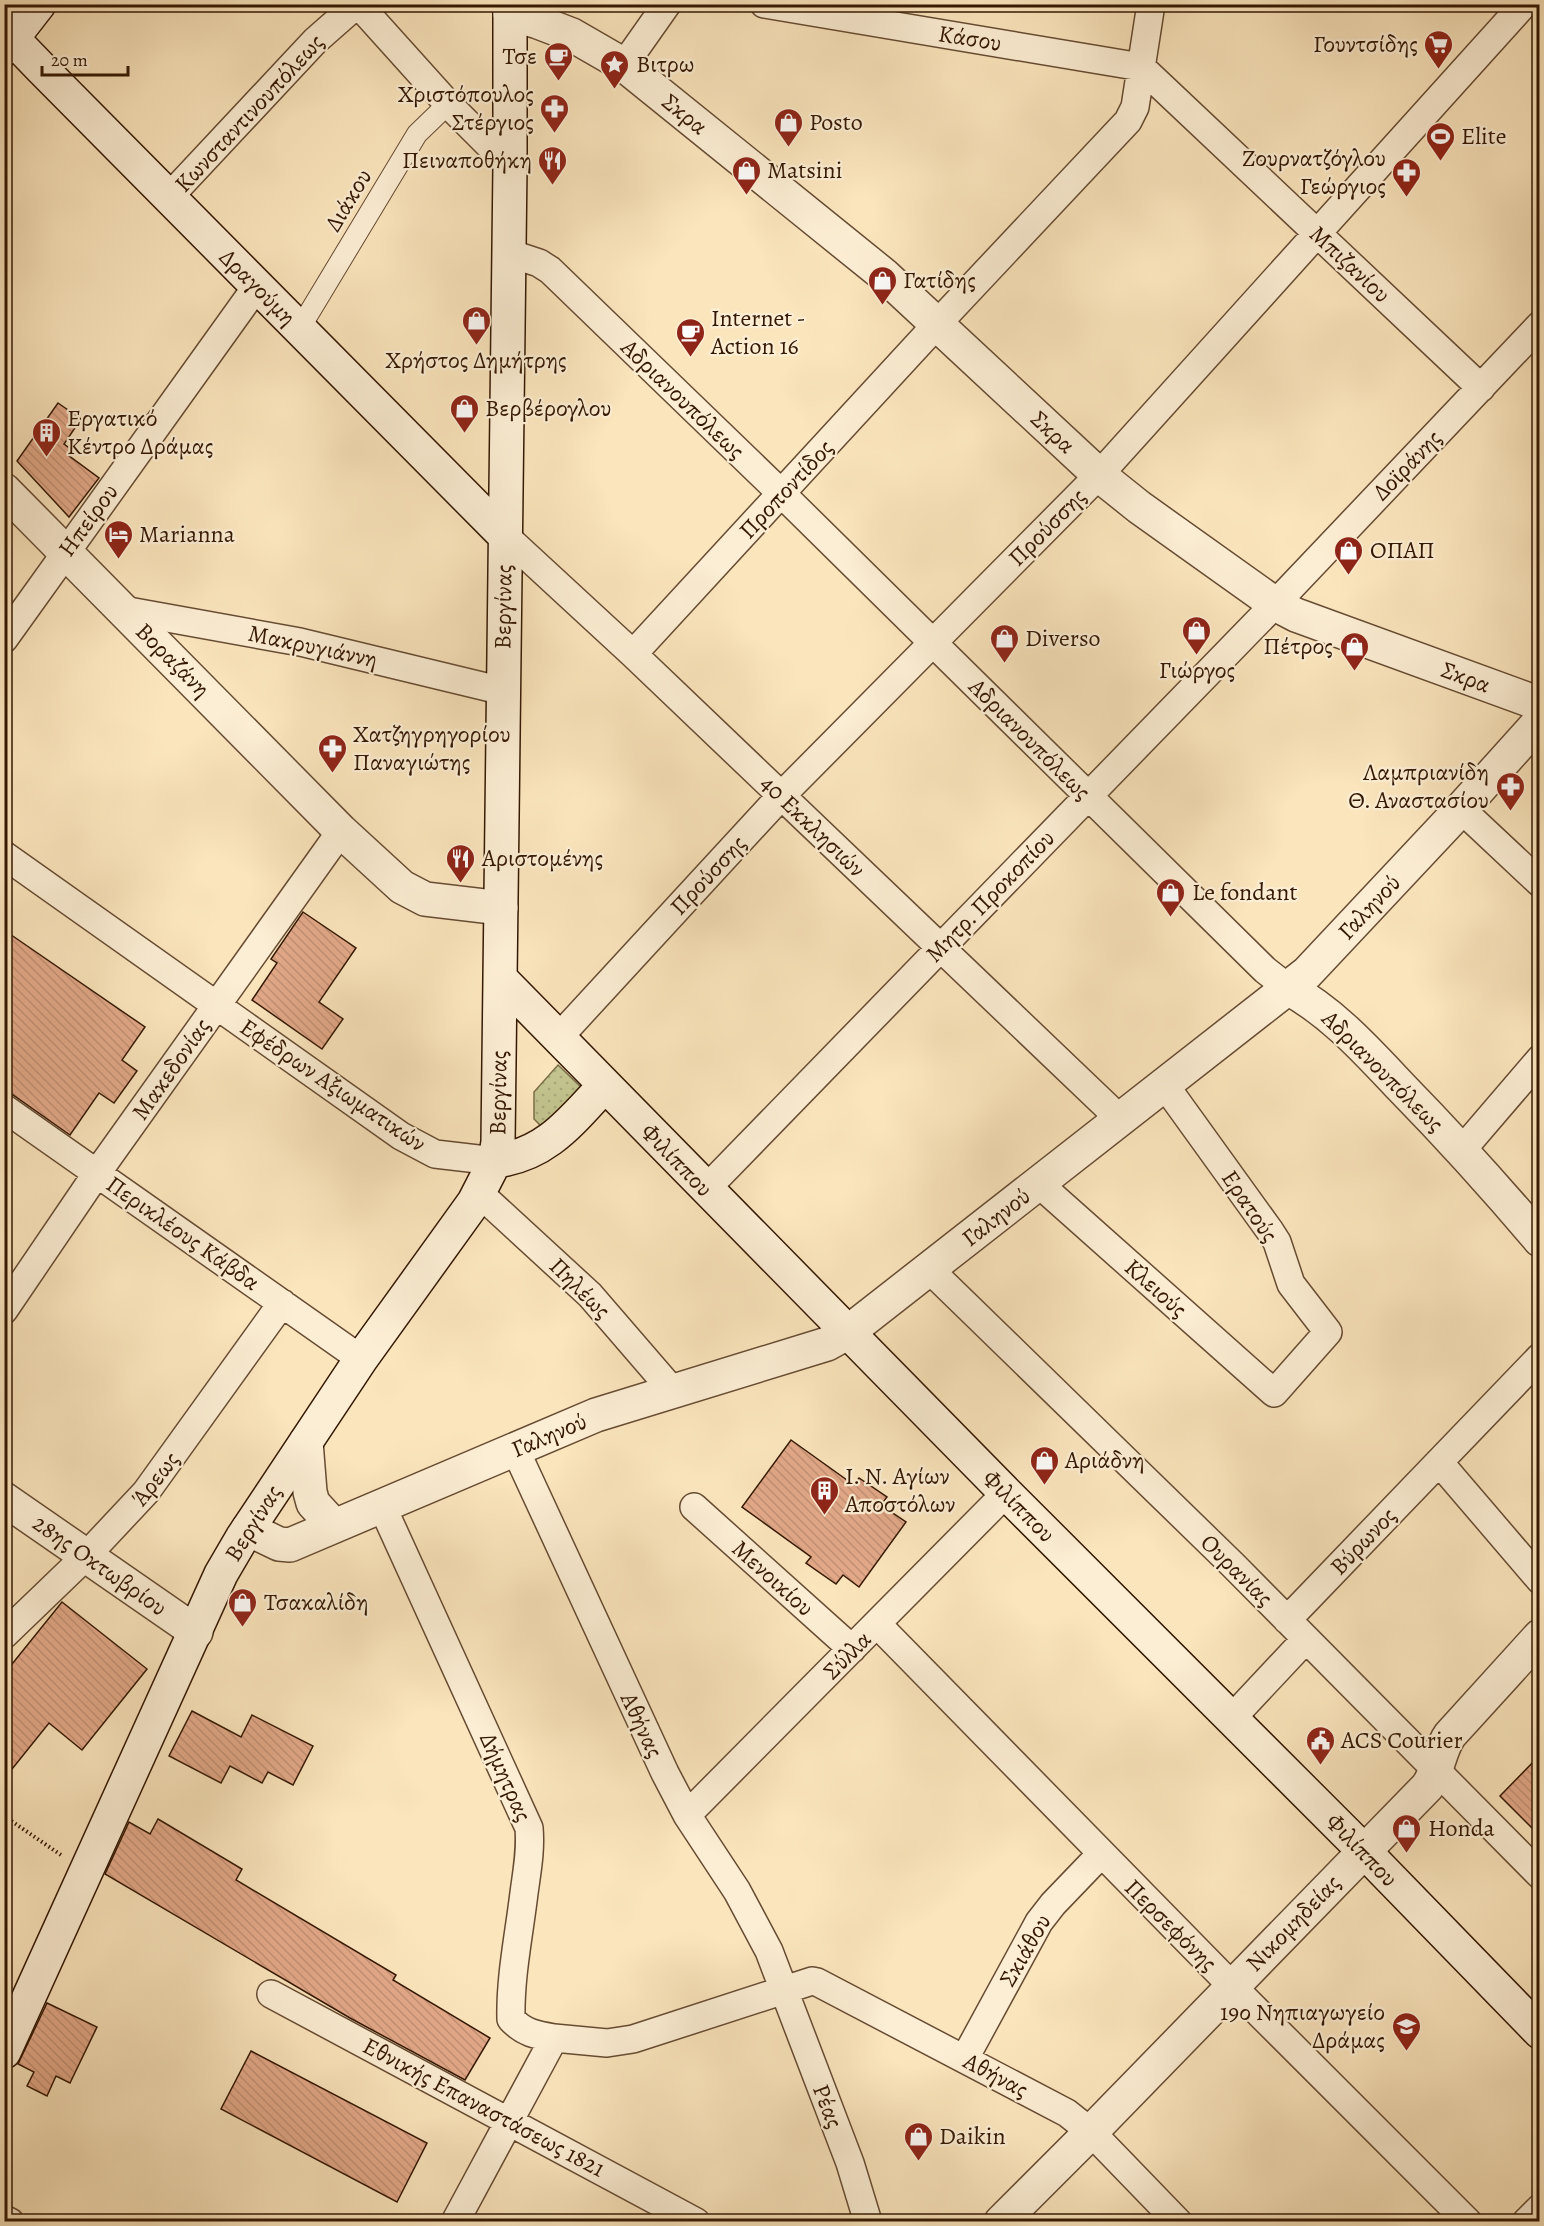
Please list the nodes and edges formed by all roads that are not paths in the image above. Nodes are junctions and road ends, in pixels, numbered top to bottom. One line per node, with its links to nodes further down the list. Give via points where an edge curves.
1 (39, 4): 8 (street)
2 (357, 4): 11 (street); 13 (street, Κωνσταντινουπόλεως, via 315,41)
3 (667, 4): 9 (street)
4 (764, 4): 10 (street, Κάσου)
5 (1151, 4): 10 (street)
6 (1524, 4): 14 (street, Προύσσης)
7 (510, 9): 9 (street, Σκρα, via 572,35); 12 (street, Βεργίνας)
8 (7, 38): 13 (street, Δραγούμη)
9 (624, 65): 17 (street, Σκρα)
10 (1141, 67): 14 (street, Μπιζανίου); 17 (street, via 1135,106 1128,121)
11 (448, 104): 12 (street); 19 (street, Διάκου, via 417,134)
12 (510, 166): 15 (street, Βεργίνας)
13 (169, 197): 16 (street, Δραγούμη)
14 (1317, 233): 20 (street, Μπιζανίου); 21 (street, Προύσσης)
15 (509, 253): 23 (street, Αδριανουπόλεως, via 550,270); 24 (street, Βεργίνας)
16 (257, 286): 19 (street, Δραγούμη); 25 (street, Ηπείρου)
17 (938, 323): 21 (street, Σκρα); 23 (street, Προποντίδος)
18 (1539, 325): 20 (street, Δοϊράνης)
19 (300, 328): 24 (street, Δραγούμη)
20 (1481, 388): 26 (street, Δοϊράνης)
21 (1099, 475): 26 (street, Σκρα); 29 (street, Προύσσης)
22 (4, 490): 25 (street, Βοραζάνη)
23 (782, 494): 29 (street, Αδριανουπόλεως); 30 (street, Προποντίδος)
24 (504, 535): 30 (street, 40 Εκκλησιών); 31 (street, Βεργίνας)
25 (65, 551): 27 (street, Βοραζάνη); 28 (street, Ηπείρου)
26 (1275, 604): 32 (street, Σκρα); 34 (street, Μητρ. Προκοπίου)
27 (123, 610): 31 (street, Μακρυγιάννη, via 300,642); 37 (street, Βοραζάνη)
28 (4, 639)
29 (933, 643): 34 (street, Αδριανουπόλεως); 35 (street, Προύσσης)
30 (633, 654): 35 (street, 40 Εκκλησιών)
31 (502, 690): 40 (street, Βεργίνας)
32 (1539, 704)
33 (1539, 721): 36 (street, Γαληνού)
34 (1088, 795): 41 (street, Μητρ. Προκοπίου); 43 (street, Αδριανουπόλεως, via 1265,970)
35 (781, 796): 41 (street, 40 Εκκλησιών); 45 (street, Προύσσης)
36 (1461, 809): 39 (street); 43 (street, Γαληνού, via 1321,959)
37 (341, 831): 40 (street, Βοραζάνη, via 415,896); 44 (street, Μακεδονίας)
38 (4, 855): 44 (street, Εφέδρων Αξιωματικών)
39 (1539, 883)
40 (501, 908): 42 (street, Βεργίνας)
41 (940, 948): 50 (street, 40 Εκκλησιών); 55 (street, Μητρ. Προκοπίου)
42 (500, 978): 45 (street, Φιλίππου); 52 (street, Βεργίνας)
43 (1288, 988): 47 (street, Γαληνού); 51 (street, Αδριανουπόλεως, via 1349,1032)
44 (217, 1005): 52 (street, Εφέδρων Αξιωματικών, via 417,1146 435,1154); 53 (street, Μακεδονίας)
45 (558, 1038): 48 (street, Φιλίππου)
46 (1539, 1059): 51 (street)
47 (1164, 1084): 50 (street, Γαληνού); 65 (street, Ερατούς, via 1270,1231 1292,1284 1328,1332)
48 (605, 1085): 52 (street, via 547,1143); 55 (street, Φιλίππου)
49 (4, 1108): 53 (street, Περικλέους Κάβδα)
50 (1120, 1119): 54 (street, Γαληνού)
51 (1462, 1150): 57 (street, Αδριανουπόλεως)
52 (495, 1161): 56 (street, Βεργίνας)
53 (98, 1173): 59 (street, Περικλέους Κάβδα); 60 (street, Μακεδονίας)
54 (1038, 1183): 58 (street, Γαληνού); 65 (street, Κλειούς)
55 (706, 1189): 61 (street, Φιλίππου)
56 (479, 1193): 63 (street, Βεργίνας); 64 (street, Πηλέως, via 590,1295)
57 (1539, 1240)
58 (929, 1269): 61 (street, Γαληνού); 77 (street, Ουρανίας)
59 (282, 1303): 63 (street, Περικλέους Κάβδα); 75 (street, Άρεως, via 160,1475)
60 (4, 1310)
61 (847, 1332): 64 (street, Γαληνού, via 827,1344); 69 (street, Φιλίππου)
62 (1539, 1357): 68 (street, Βύρωνος)
63 (361, 1359): 66 (street, Βεργίνας)
64 (672, 1390): 67 (street, Γαληνού, via 596,1415)
65 (1274, 1392)
66 (306, 1442): 73 (street, via 313,1503); 74 (street, Βεργίνας)
67 (515, 1449): 71 (street, Γαληνού); 86 (street, Αθήνας)
68 (1439, 1462): 76 (street); 77 (street, Βύρωνος)
69 (1006, 1493): 78 (street, Σύλλα); 84 (street, Φιλίππου)
70 (4, 1499): 75 (street, 28ης Οκτωβρίου)
71 (382, 1506): 73 (street, Γαληνού); 94 (street, Δήμητρας, via 529,1828 511,2019 530,2034)
72 (694, 1507): 83 (street, Μενοικίου)
73 (334, 1526): 74 (street, Γαληνού, via 290,1545)
74 (248, 1529): 79 (street, Βεργίνας, via 221,1574)
75 (86, 1556): 79 (street, 28ης Οκτωβρίου); 80 (street, Άρεως)
76 (1539, 1580)
77 (1287, 1620): 82 (street, Ουρανίας)
78 (877, 1624): 83 (street, Σύλλα); 88 (street, Περσεφόνης)
79 (196, 1632): 95 (street, Βεργίνας)
80 (4, 1635)
81 (1539, 1636): 85 (street, Νικομηδείας, via 1450,1735)
82 (1306, 1639): 84 (street); 85 (street, Ουρανίας)
83 (852, 1649): 86 (street, Σύλλα)
84 (1232, 1718): 87 (street, Φιλίππου)
85 (1435, 1771): 87 (street, Νικομηδείας, via 1429,1785); 89 (street, Ουρανίας)
86 (687, 1815): 91 (street, Αθήνας, via 737,1891)
87 (1364, 1851): 90 (street, Νικομηδείας); 93 (street, Φιλίππου)
88 (1101, 1854): 90 (street, Περσεφόνης); 96 (street, Σκιάθου, via 1039,1922)
89 (1539, 1875)
90 (1232, 1986): 98 (street, Νικομηδείας); 107 (street, Περσεφόνης)
91 (785, 1991): 94 (street, Αθήνας, via 633,2039 607,2043); 96 (street, Αθήνας, via 817,1982); 104 (street, Ρέας, via 850,2163)
92 (271, 1994): 97 (street, Εθνικής Επαναστάσεως 1821)
93 (1539, 2031)
94 (554, 2038): 97 (street)
95 (4, 2052)
96 (965, 2058): 98 (street, Αθήνας, via 1067,2113)
97 (510, 2121): 102 (street); 103 (street, Εθνικής Επαναστάσεως 1821)
98 (1091, 2132): 105 (street, Νικομηδείας); 106 (street, Αθήνας)
99 (1539, 2208): 108 (street)
100 (4, 2219): 101 (street)
101 (10, 2222)
102 (455, 2222)
103 (696, 2222)
104 (868, 2222)
105 (1001, 2222)
106 (1178, 2222)
107 (1468, 2222)
108 (1526, 2222)

